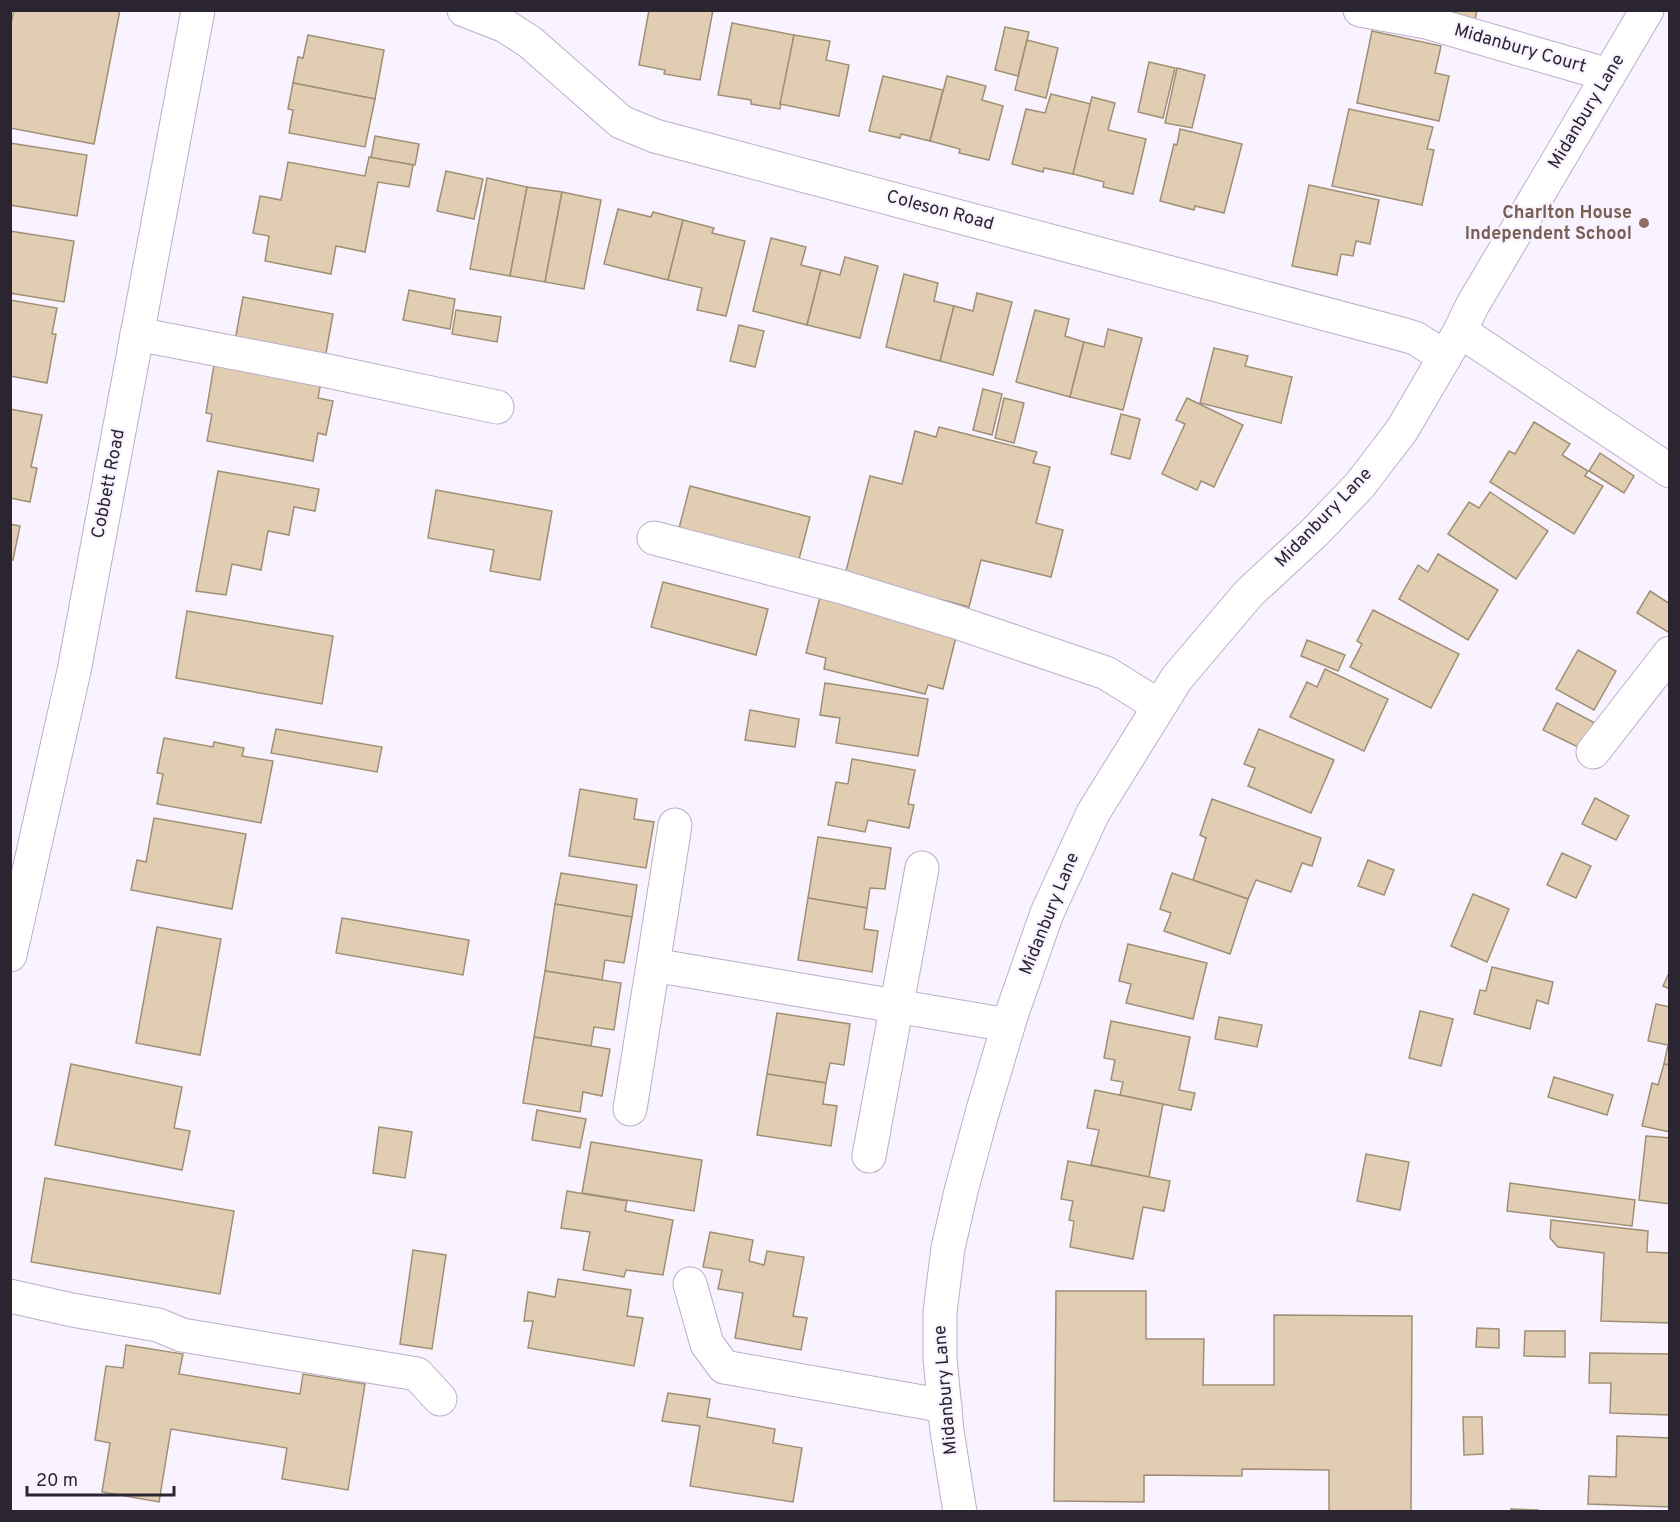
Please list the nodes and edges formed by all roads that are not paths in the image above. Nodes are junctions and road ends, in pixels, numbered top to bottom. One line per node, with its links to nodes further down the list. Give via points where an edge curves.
1 (198, 10): 6 (street, Cobbett Road)
2 (464, 10): 7 (street, Coleson Road, via 505,26 530,42 621,122 644,132 1415,338)
3 (1360, 10): 5 (street, Midanbury Court, via 1426,21)
4 (1647, 10): 5 (street, Midanbury Lane)
5 (1609, 75): 7 (street, Midanbury Lane)
6 (137, 334): 8 (street); 16 (street, Cobbett Road, via 74,671)
7 (1452, 344): 9 (street, Coleson Road); 12 (street, Midanbury Lane, via 1402,430 1360,485 1249,593)
8 (497, 407)
9 (1670, 471)
10 (654, 538): 12 (street, via 842,587 956,622 1106,673)
11 (1670, 652): 13 (street)
12 (1159, 705): 19 (street, Midanbury Lane, via 1093,813 1047,913)
13 (1593, 752)
14 (675, 825): 17 (street)
15 (922, 868): 18 (street)
16 (10, 955)
17 (653, 965): 18 (street); 20 (street)
18 (897, 1006): 19 (street); 21 (street)
19 (1008, 1025): 25 (street, Midanbury Lane, via 948,1248 940,1312)
20 (630, 1109)
21 (869, 1156)
22 (690, 1284): 25 (street, via 707,1344 724,1366)
23 (10, 1296): 24 (street, via 158,1325 182,1335 417,1374)
24 (440, 1399)
25 (945, 1406): 26 (street, Midanbury Lane)
26 (960, 1512)

